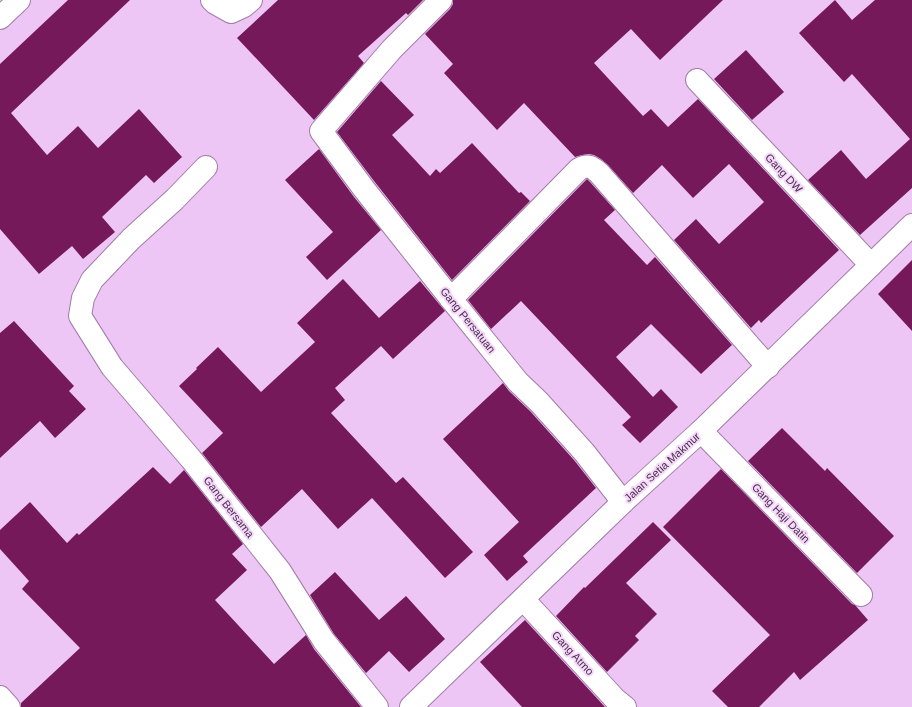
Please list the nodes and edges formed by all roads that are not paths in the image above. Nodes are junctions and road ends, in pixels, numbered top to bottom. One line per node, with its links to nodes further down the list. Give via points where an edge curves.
1 (19, 0): 5 (street)
2 (212, 0): 3 (street, via 231,12)
3 (251, 0)
4 (441, 0): 10 (street, Gang Persatuan, via 392,49 320,131)
5 (0, 18)
6 (697, 80): 9 (street, Gang DW)
7 (206, 167): 18 (street, Gang Bersama, via 92,280 83,298 80,316 112,367 191,459 280,571 324,641)
8 (912, 225): 9 (street, Jalan Setia Makmur)
9 (870, 265): 11 (street, Jalan Setia Makmur)
10 (451, 299): 11 (street, via 579,169 590,166 599,173); 13 (street, Gang Persatuan, via 518,382 584,452)
11 (768, 366): 12 (street, Jalan Setia Makmur)
12 (701, 431): 13 (street, Jalan Setia Makmur); 14 (street, Gang Haji Datin)
13 (624, 502): 15 (street, Jalan Setia Makmur)
14 (861, 595)
15 (523, 599): 19 (street, Jalan Setia Makmur); 20 (street, Gang Atmo)
16 (0, 697): 17 (street)
17 (9, 707)
18 (377, 707)
19 (411, 707)
20 (625, 707)

